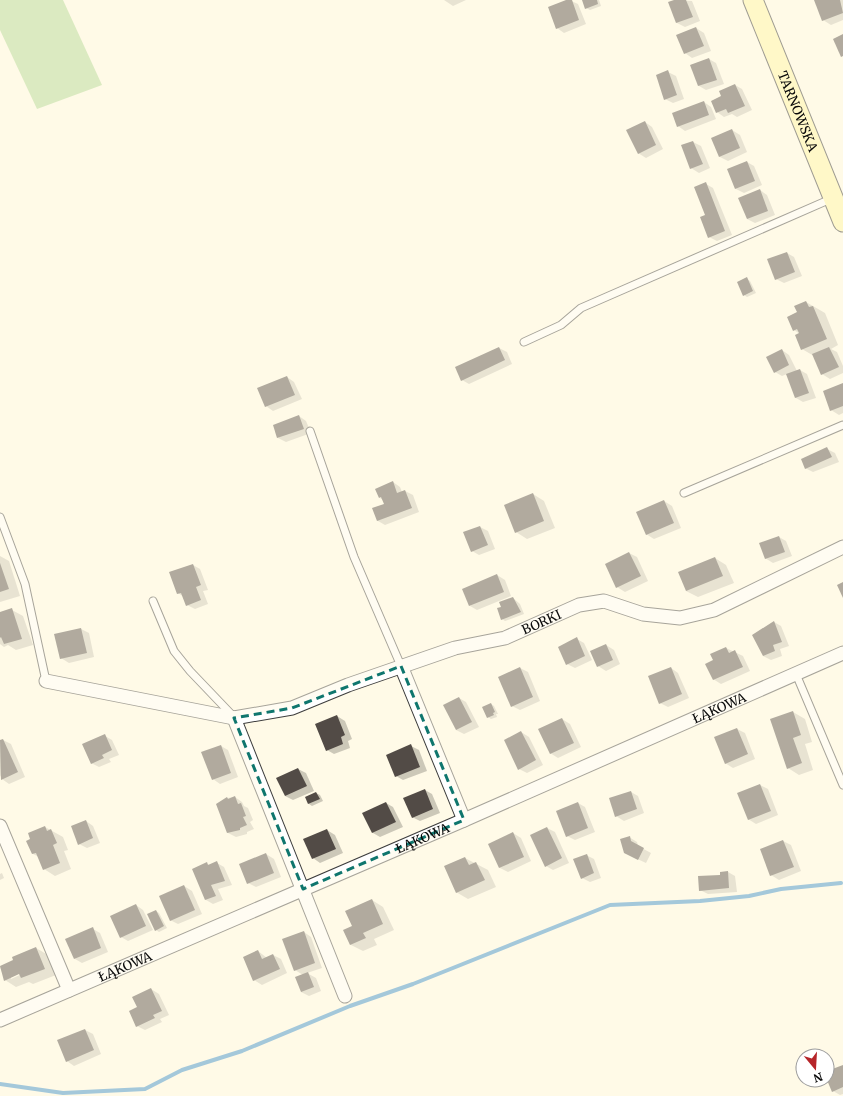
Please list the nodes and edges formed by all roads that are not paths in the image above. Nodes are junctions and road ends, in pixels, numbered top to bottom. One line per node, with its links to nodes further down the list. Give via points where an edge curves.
1 (753, 0): 2 (street, TARNOWSKA)
2 (834, 198): 3 (street, TARNOWSKA); 4 (lane, via 581,308 561,325)
3 (843, 222)
4 (524, 342)
5 (843, 425): 7 (lane)
6 (310, 431): 12 (lane, via 354,557)
7 (684, 493)
8 (0, 517): 14 (lane, via 25,584)
9 (843, 547): 12 (street, BORKI, via 714,610 680,618 643,614 604,601 579,605 505,638 455,648)
10 (153, 601): 15 (lane, via 174,651)
11 (843, 653): 13 (street, ŁĄKOWA)
12 (401, 666): 15 (street, BORKI, via 292,708); 17 (street)
13 (796, 674): 16 (lane); 17 (street, ŁĄKOWA)
14 (46, 681): 15 (street)
15 (234, 718): 19 (street)
16 (843, 785)
17 (464, 820): 19 (street, ŁĄKOWA)
18 (0, 826): 20 (street)
19 (303, 889): 20 (street, ŁĄKOWA); 21 (street)
20 (69, 990): 22 (street, ŁĄKOWA)
21 (345, 996)
22 (0, 1020)

